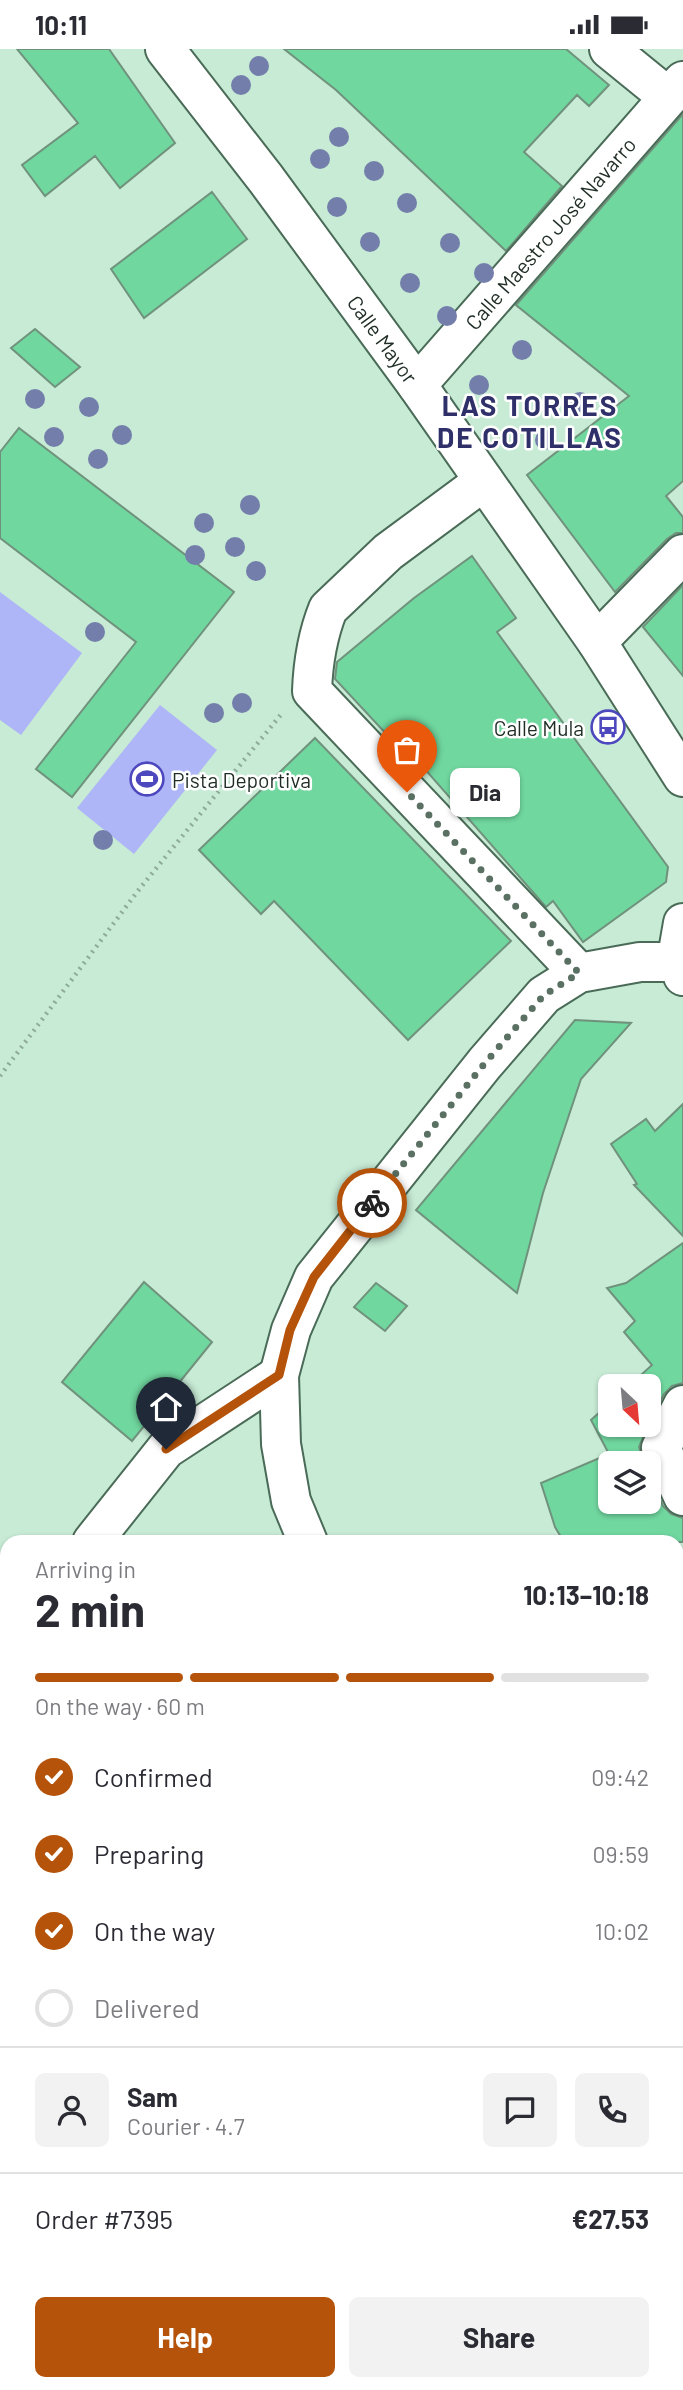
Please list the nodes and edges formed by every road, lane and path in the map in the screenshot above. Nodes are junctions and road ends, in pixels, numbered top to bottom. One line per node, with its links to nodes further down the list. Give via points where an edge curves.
1 (164, 49): 4 (main road, Calle Mayor)
2 (609, 49): 3 (main road)
3 (676, 89): 4 (main road, Calle Maestro José Navarro)
4 (417, 385): 5 (main road, Calle Mayor)
5 (484, 481): 7 (main road, Calle Mayor); 8 (main road, via 388,552 328,609)
6 (683, 554): 7 (main road)
7 (597, 642): 9 (main road, Calle Mayor)
8 (312, 684): 12 (main road); 13 (path, via 137,892)
9 (683, 777)
10 (683, 923): 11 (main road, via 678,952)
11 (682, 969): 12 (main road, via 640,962)
12 (579, 973): 14 (main road, via 544,995 314,1277 290,1330)
13 (0, 1076)
14 (279, 1375): 17 (main road, via 166,1449); 18 (main road, via 281,1444 291,1501)
15 (683, 1405): 16 (main road, via 661,1448)
16 (683, 1496)
17 (98, 1535)
18 (304, 1535)

